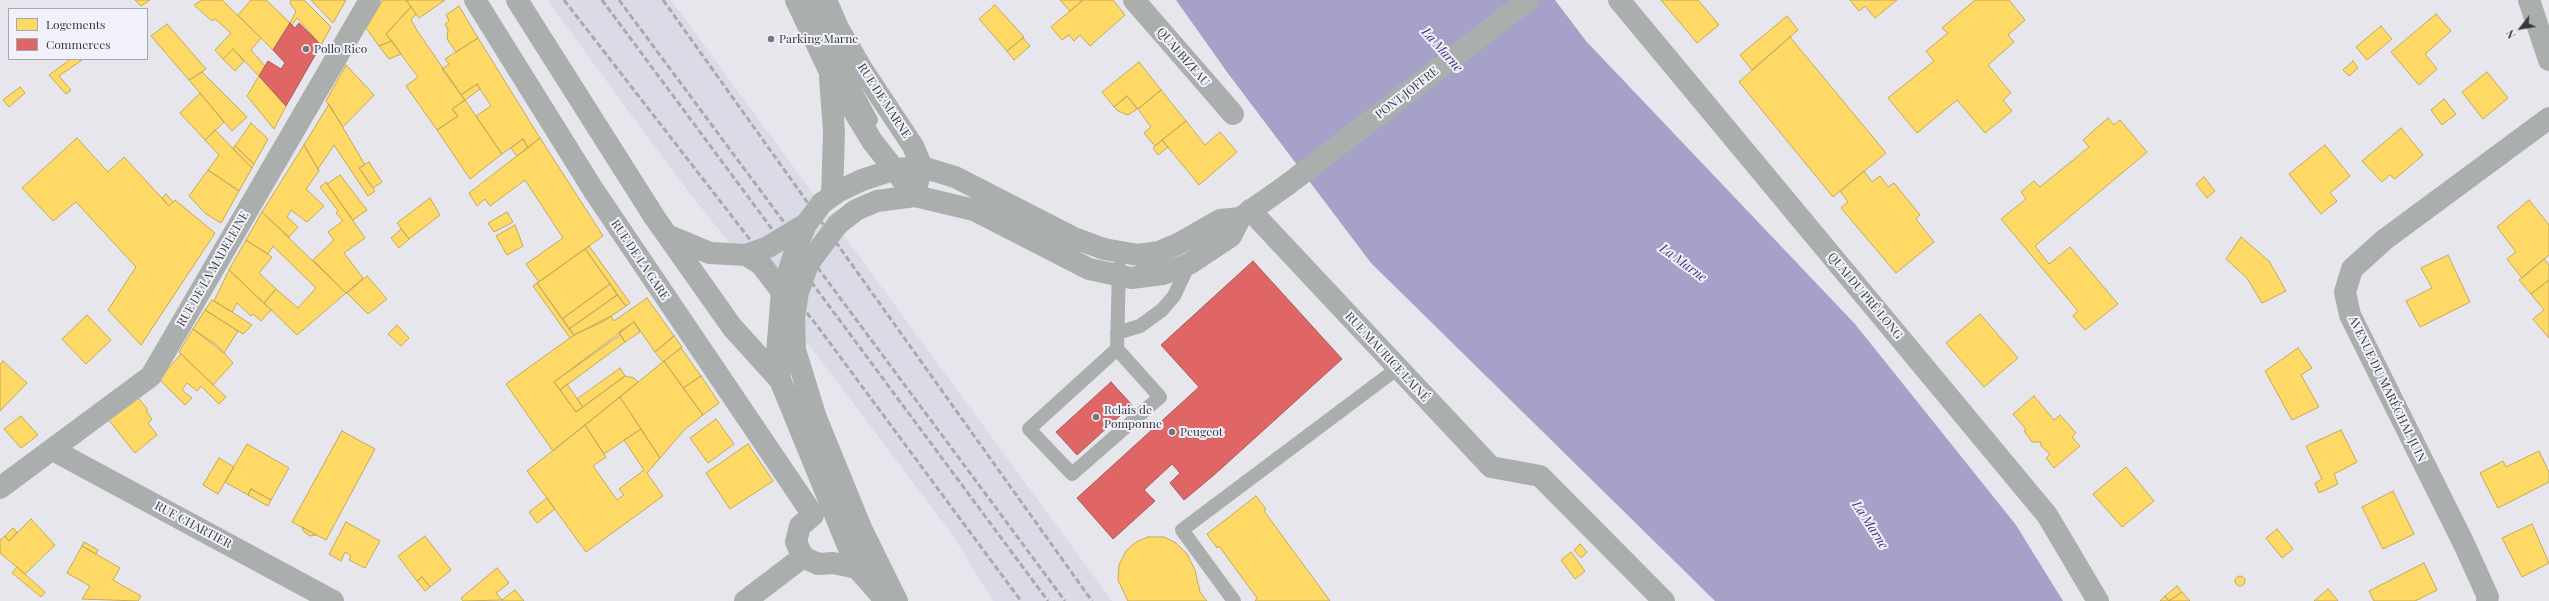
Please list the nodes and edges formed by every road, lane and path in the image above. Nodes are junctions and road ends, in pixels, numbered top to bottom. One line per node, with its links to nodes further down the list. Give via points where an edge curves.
1 (370, 0): 32 (street, RUE DE LA MADELEINE, via 150,376)
2 (475, 0): 34 (street, RUE DE LA GARE, via 594,191)
3 (517, 0): 21 (main road)
4 (796, 0): 12 (street, RUE DE MARNE)
5 (808, 0): 16 (lane, RUE DE MARNE)
6 (826, 0): 15 (street, RUE DE MARNE, via 838,28 913,146)
7 (1134, 0): 13 (street, QUAI BIZEAU)
8 (1528, 0): 19 (main road, PONT JOFFRE, via 1287,185)
9 (1619, 0): 47 (street, QUAI DU PRÉ LONG, via 2047,515)
10 (2529, 0): 11 (street)
11 (2549, 60)
12 (829, 70): 16 (street, RUE DE MARNE, via 872,141); 18 (street, RUE DE MARNE, via 834,132)
13 (1233, 114)
14 (2549, 118): 48 (street, AVENUE DU MARÉCHAL JUIN, via 2384,240 2352,269 2345,292 2350,315 2464,544 2488,597)
15 (922, 167): 16 (main road); 17 (street); 22 (main road, via 955,178 1074,238)
16 (896, 169): 17 (street, RUE DE MARNE); 18 (main road, via 862,180)
17 (915, 196): 25 (main road, via 974,210 1088,269); 27 (main road, bridge, via 877,201 856,210 838,224 808,264 798,292)
18 (827, 199): 20 (main road, bridge)
19 (1245, 214): 22 (main road, via 1220,220 1159,252 1138,255); 24 (main road, via 1231,236); 31 (street, RUE MAURICE LAINÉ)
20 (806, 224): 23 (main road, bridge, via 768,247); 26 (main road, bridge)
21 (669, 236): 23 (main road, via 710,253); 30 (main road, via 732,327)
22 (1120, 253): 25 (lane)
23 (746, 255): 26 (main road, via 761,264)
24 (1189, 264): 25 (main road, via 1163,274 1132,278); 28 (lane, via 1174,296 1162,310 1140,326)
25 (1119, 276): 28 (lane)
26 (782, 292): 27 (main road); 30 (main road)
27 (794, 320): 30 (main road)
28 (1117, 332): 29 (lane)
29 (1117, 349): 29 (lane, via 1029,429 1072,474 1160,397)
30 (776, 353): 35 (main road, via 780,380); 36 (main road, via 816,418)
31 (1398, 368): 45 (lane, via 1182,530); 46 (street, RUE MAURICE LAINÉ, via 1491,467 1540,476)
32 (53, 450): 33 (street, RUE DE LA MADELEINE); 41 (street, RUE CHARTIER)
33 (0, 488)
34 (813, 515): 35 (street); 38 (street, via 800,526 796,542)
35 (838, 522): 36 (street); 37 (main road)
36 (861, 528): 37 (street); 44 (main road)
37 (848, 545): 39 (street); 40 (main road)
38 (803, 557): 39 (street, via 818,564); 42 (street)
39 (833, 563): 40 (street)
40 (857, 568): 43 (main road)
41 (333, 601)
42 (745, 601)
43 (886, 601)
44 (897, 601)
45 (1234, 601)
46 (1664, 601)
47 (2098, 601)
48 (2487, 601)

